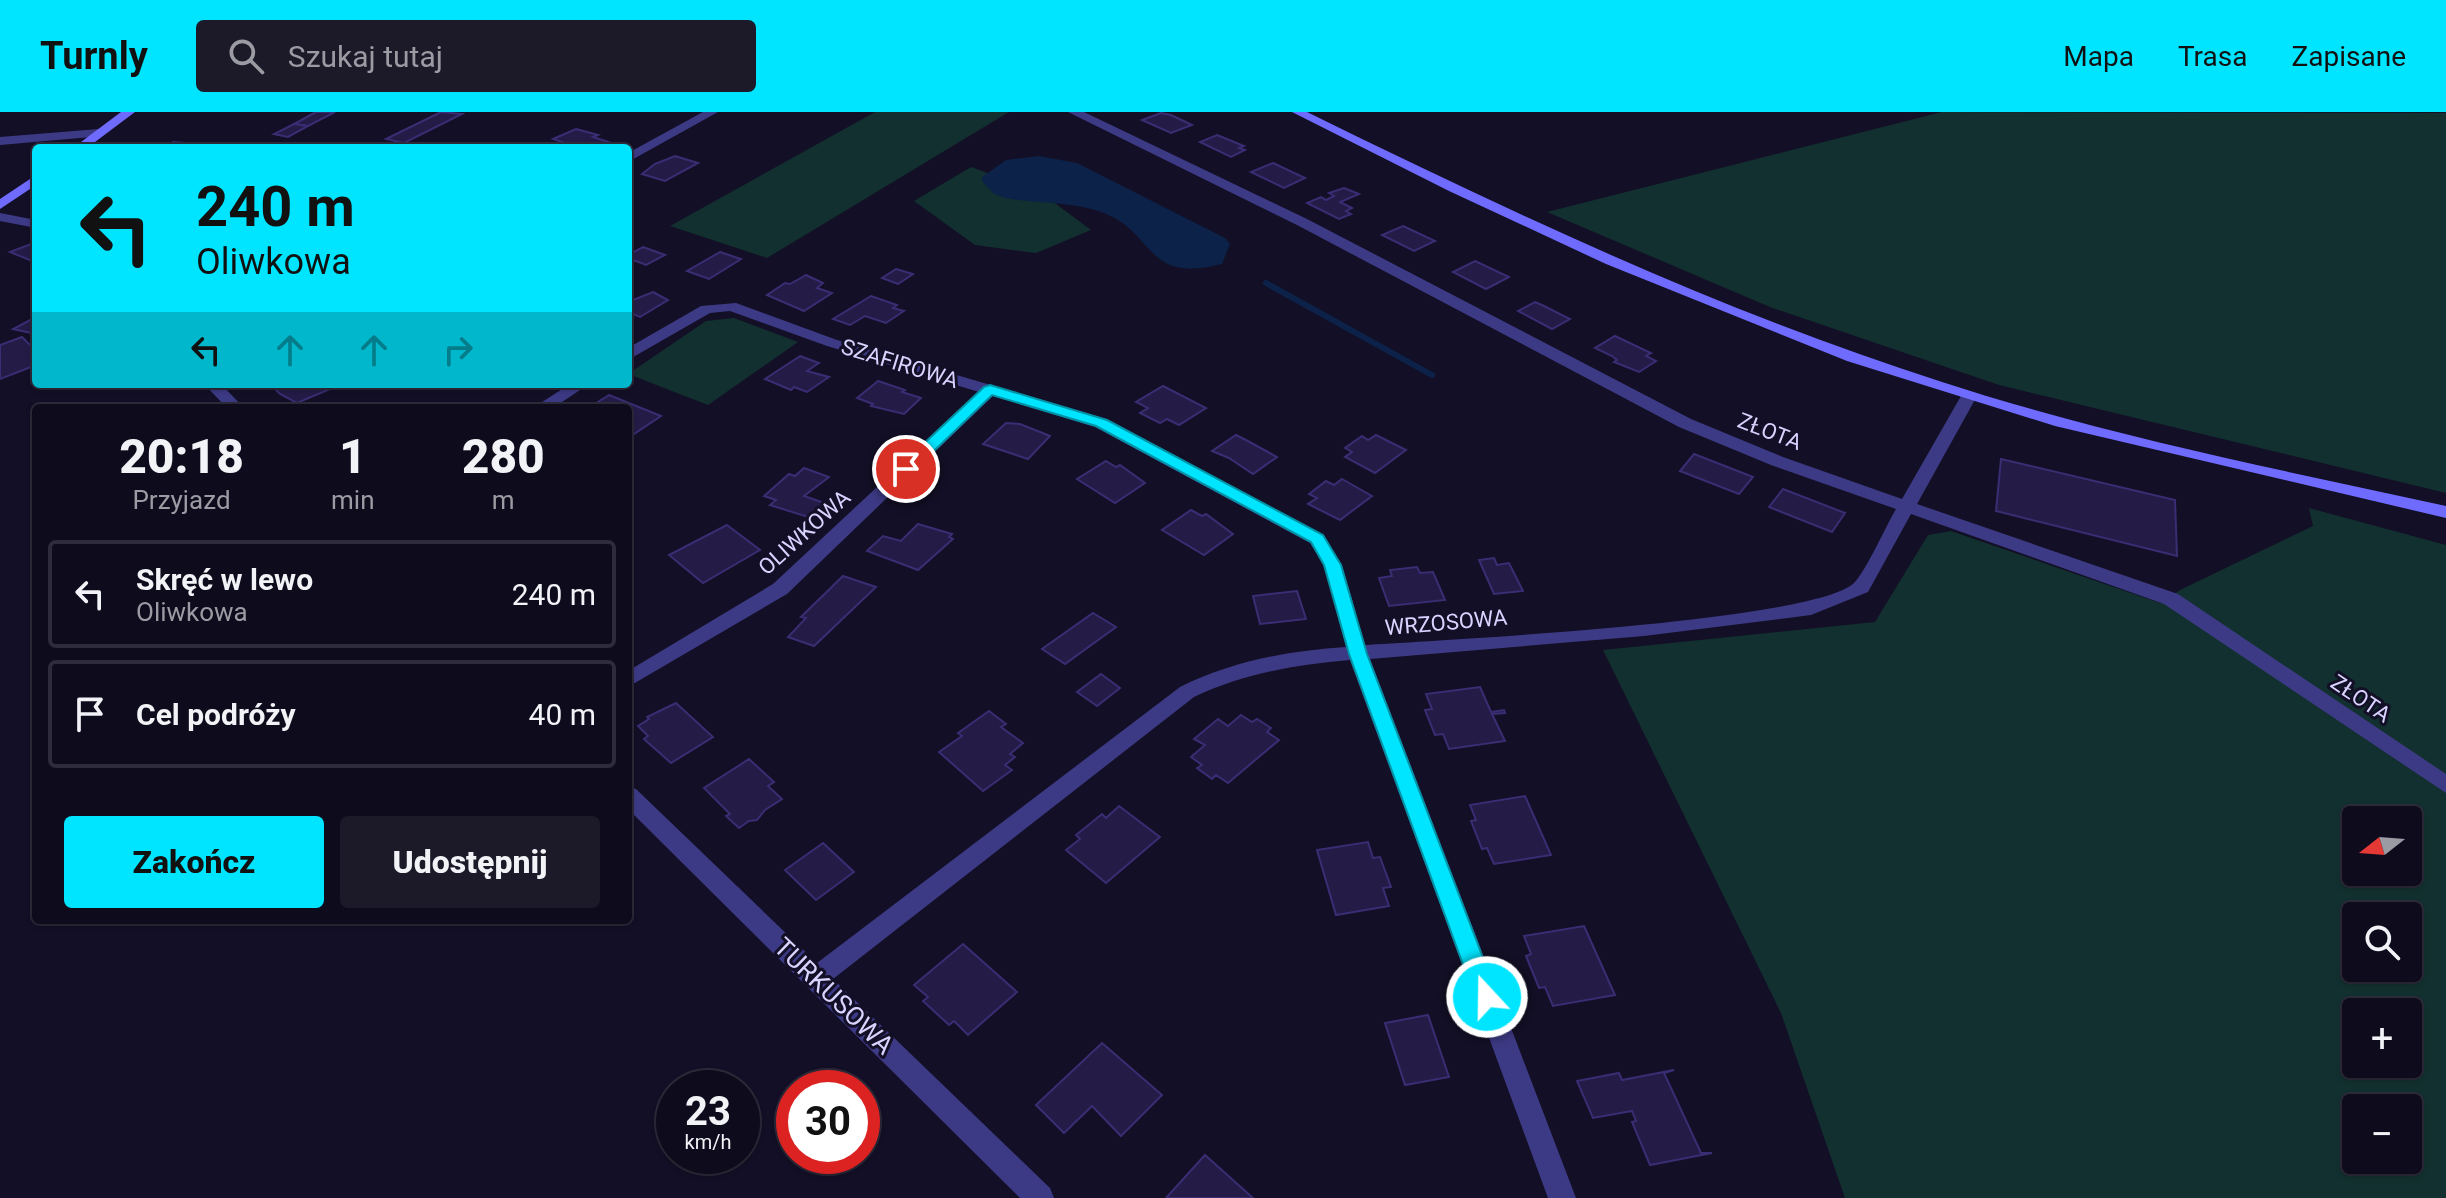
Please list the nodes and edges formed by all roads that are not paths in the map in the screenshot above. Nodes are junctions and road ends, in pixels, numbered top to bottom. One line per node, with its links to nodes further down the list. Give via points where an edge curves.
1 (129, 112): 5 (street)
2 (712, 112): 8 (street)
3 (1074, 112): 20 (street, ZŁOTA, via 1302,222 1685,423)
4 (1298, 112): 17 (street, via 1650,277)
5 (99, 133): 6 (street); 7 (street)
6 (0, 141)
7 (84, 144)
8 (632, 156)
9 (32, 182): 10 (street)
10 (0, 205)
11 (0, 217): 12 (street)
12 (32, 223)
13 (632, 353): 16 (street, SZAFIROWA, via 706,309 731,306 832,343)
14 (216, 388): 18 (street)
15 (574, 388): 19 (street)
16 (990, 390): 22 (street, SZAFIROWA, via 1101,423 1317,539 1333,565); 23 (street, OLIWKOWA, via 780,589)
17 (1969, 396): 20 (street, WRZOSOWA); 21 (street)
18 (232, 404)
19 (548, 404)
20 (1909, 506): 22 (street, WRZOSOWA, via 1861,587 1816,609); 24 (street, ZŁOTA, via 2171,599)
21 (2446, 512)
22 (1358, 654): 26 (street, WRZOSOWA, via 1237,669 1187,692); 28 (street, SZAFIROWA)
23 (632, 678)
24 (2446, 785)
25 (632, 799): 26 (street, TURKUSOWA)
26 (816, 978): 27 (street, TURKUSOWA)
27 (1040, 1198)
28 (1562, 1198)

